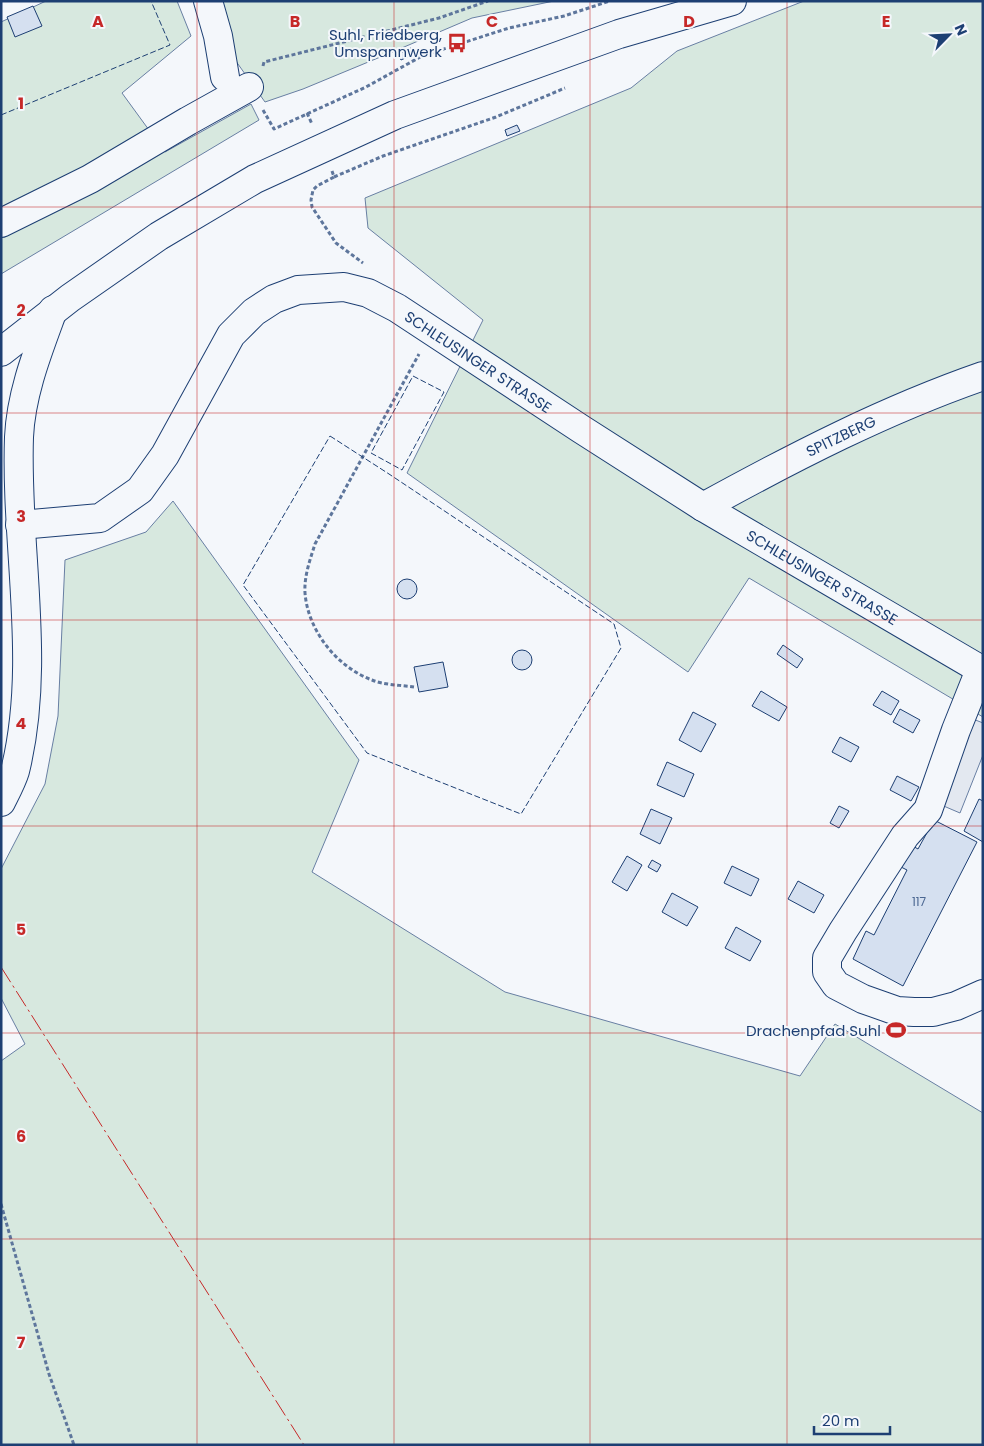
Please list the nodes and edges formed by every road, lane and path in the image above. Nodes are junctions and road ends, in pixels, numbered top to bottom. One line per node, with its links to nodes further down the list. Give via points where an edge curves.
1 (208, 1): 5 (main road, via 218,36)
2 (488, 1): 6 (path, via 439,18 264,62 258,95)
3 (610, 1): 8 (path, via 422,56 366,87)
4 (732, 1): 9 (main road, via 619,34 395,115)
5 (224, 77)
6 (249, 88): 11 (main road, via 90,179)
7 (565, 88): 10 (path)
8 (307, 113)
9 (322, 148): 10 (path); 13 (main road, via 255,179 159,236)
10 (334, 177): 12 (path, via 313,190 312,207 336,243)
11 (1, 223)
12 (365, 264)
13 (53, 310): 15 (main road); 19 (main road, via 24,398 19,436)
14 (431, 331): 18 (main road, SCHLEUSINGER STRASSE); 19 (main road, SCHLEUSINGER STRASSE, via 368,293 344,287 298,290 274,299 254,312 231,335 165,455 140,490 100,518); 21 (path, via 315,544 305,593 316,630 338,659 372,681)
15 (1, 352)
16 (983, 376): 18 (main road, SPITZBERG, via 936,392 806,451)
17 (1, 465): 19 (main road, via 8,473)
18 (703, 506): 20 (main road, SCHLEUSINGER STRASSE)
19 (20, 512): 22 (main road, via 27,641 26,706 15,772)
20 (981, 670): 23 (main road, via 928,810 905,836 843,931 827,958 827,972 836,986 897,1011 933,1012)
21 (414, 687)
22 (1, 802)
23 (983, 994)
24 (1, 1204): 25 (path, via 49,1374)
25 (74, 1445)

